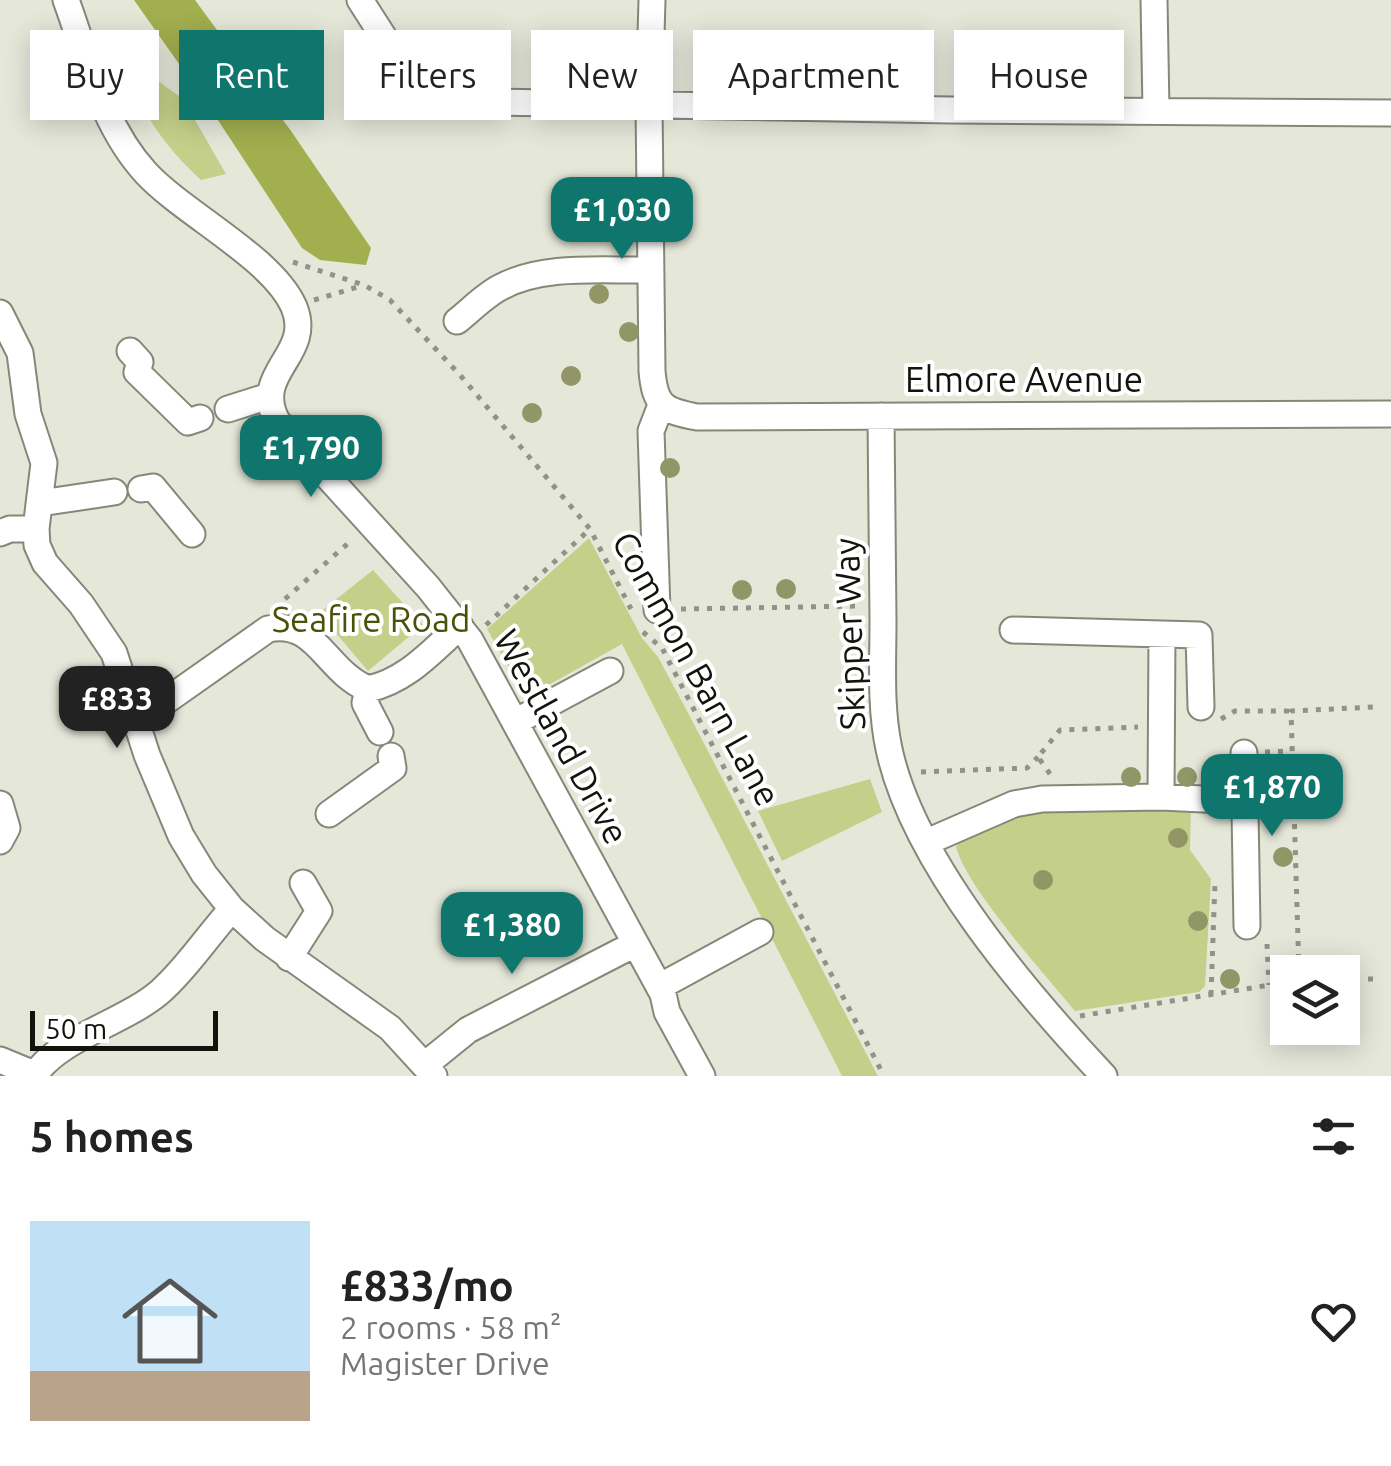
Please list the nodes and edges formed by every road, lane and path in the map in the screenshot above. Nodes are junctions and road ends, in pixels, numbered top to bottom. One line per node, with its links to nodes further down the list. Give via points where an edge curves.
1 (66, 0): 16 (street, via 125,148 148,176 250,257 293,307 297,337)
2 (360, 0): 6 (street, via 427,98)
3 (652, 0): 5 (street)
4 (1154, 0): 8 (street)
5 (651, 30)
6 (531, 102)
7 (673, 104): 8 (street)
8 (1156, 110): 9 (street)
9 (1391, 112)
10 (650, 120): 12 (street)
11 (280, 258): 27 (path, Common Barn Lane, via 390,300)
12 (650, 270): 14 (street, via 532,276 501,286); 17 (street, via 654,390)
13 (0, 313): 24 (street, via 20,353 28,414 44,464)
14 (457, 321)
15 (130, 351): 21 (street, via 140,362 137,372 188,422)
16 (269, 396): 18 (street); 25 (street, Westland Drive, via 276,421)
17 (661, 404): 20 (street, Elmore Avenue, via 697,417); 32 (street, via 651,431)
18 (228, 409)
19 (1391, 414): 20 (street, Elmore Avenue)
20 (881, 416): 31 (street, Skipper Way)
21 (200, 418)
22 (141, 488): 29 (street, via 153,487)
23 (114, 492): 24 (street)
24 (40, 503): 26 (street)
25 (370, 523): 30 (path); 34 (street, Westland Drive)
26 (36, 529): 28 (street); 40 (street, via 45,564 114,654)
27 (590, 529): 34 (path); 72 (path, Common Barn Lane, via 644,633 662,648)
28 (0, 533)
29 (192, 534)
30 (285, 599)
31 (882, 605): 32 (path); 46 (street, Skipper Way, via 884,715)
32 (658, 610)
33 (1012, 630): 35 (street)
34 (465, 633): 37 (street, via 410,671); 41 (street, Westland Drive)
35 (1162, 634): 38 (street, via 1198,635); 47 (street)
36 (610, 671): 41 (street)
37 (368, 688): 40 (street, via 335,668 303,633 282,626); 42 (street, via 366,703)
38 (1201, 707)
39 (1373, 708): 60 (path, via 1291,711)
40 (135, 714): 55 (street, via 181,836)
41 (515, 722): 58 (street, Westland Drive)
42 (380, 732)
43 (1244, 752): 48 (street)
44 (390, 756): 50 (street, via 393,768)
45 (1038, 756): 46 (path, via 1027,768 927,770)
46 (898, 781): 52 (street, Skipper Way)
47 (1161, 797): 48 (street); 52 (street, via 1014,804)
48 (1244, 801): 56 (street)
49 (0, 804): 51 (street, via 7,828)
50 (329, 814)
51 (0, 841)
52 (927, 842): 67 (street, Skipper Way, via 972,918)
53 (1215, 882): 66 (path)
54 (303, 883): 61 (street, via 319,911)
55 (232, 909): 61 (street); 70 (street, via 162,990 44,1061)
56 (1246, 926)
57 (760, 932): 65 (street)
58 (634, 944): 65 (street, Westland Drive); 69 (street, via 468,1030)
59 (1267, 944): 64 (path)
60 (1298, 955)
61 (290, 958): 69 (street, via 364,1007)
62 (1360, 979): 63 (path)
63 (1374, 979)
64 (1269, 985): 66 (path)
65 (661, 991): 71 (street, Westland Drive)
66 (1210, 995): 67 (path)
67 (1053, 1021): 73 (street, Skipper Way)
68 (0, 1060): 70 (street)
69 (430, 1070)
70 (34, 1075)
71 (702, 1076)
72 (884, 1076)
73 (1104, 1076)

